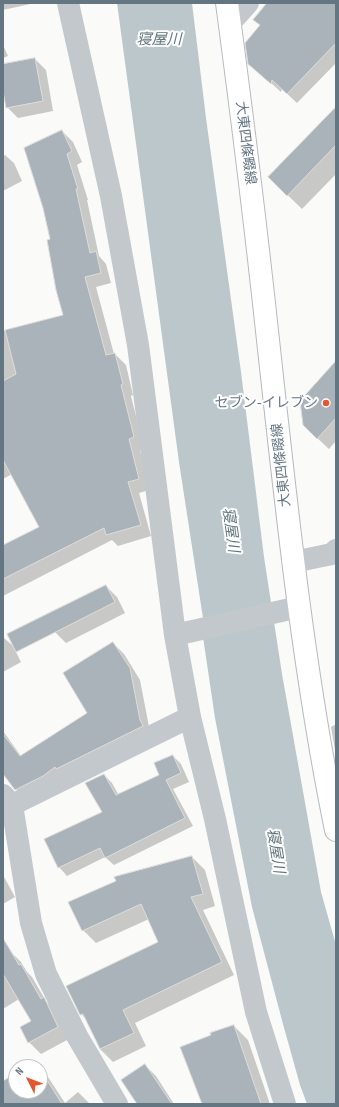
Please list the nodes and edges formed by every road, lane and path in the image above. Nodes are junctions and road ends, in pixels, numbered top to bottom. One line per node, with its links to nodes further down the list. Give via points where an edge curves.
1 (68, 3): 7 (street, via 111,196 138,345)
2 (248, 3): 3 (street)
3 (228, 13): 5 (main road, 大東四條畷線, via 256,231)
4 (336, 550): 5 (street, via 332,554)
5 (293, 562): 6 (main road, 大東四條畷線)
6 (299, 607): 7 (street); 9 (main road, 大東四條畷線)
7 (181, 633): 8 (street)
8 (190, 717): 10 (street); 13 (street, via 256,1012)
9 (329, 760): 11 (main road, 大東四條畷線)
10 (8, 800): 12 (street, via 30,923 46,974 77,1036)
11 (336, 830)
12 (117, 1104)
13 (285, 1104)

